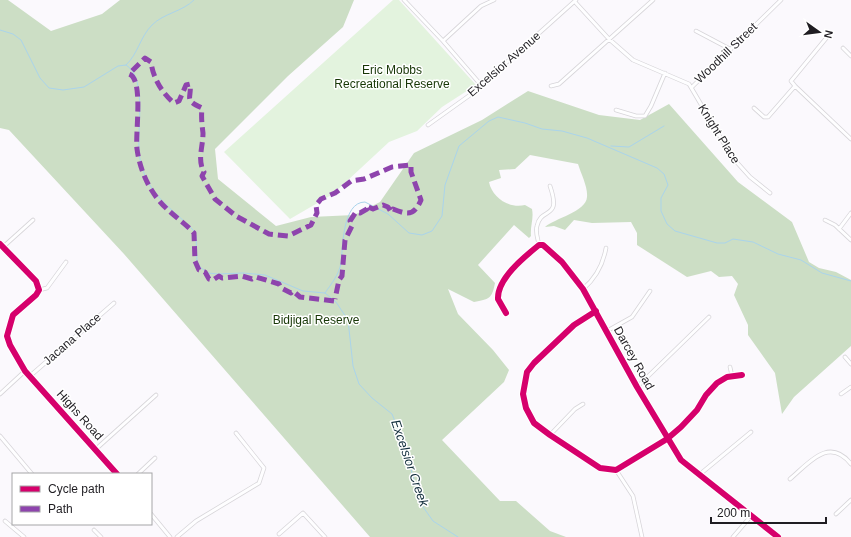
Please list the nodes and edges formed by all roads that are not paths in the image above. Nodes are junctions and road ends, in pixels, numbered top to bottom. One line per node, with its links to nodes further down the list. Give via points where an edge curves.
1 (404, 0): 9 (street)
2 (494, 0): 9 (street, via 481,6)
3 (653, 0): 8 (street)
4 (781, 0): 11 (street, Woodhill Street)
5 (576, 1): 8 (street, Woodhill Street); 14 (street, Excelsior Avenue)
6 (696, 31): 11 (street)
7 (828, 36): 16 (street, via 792,80)
8 (608, 39): 13 (street, Woodhill Street, via 633,60); 15 (street, via 559,84)
9 (443, 41): 14 (street)
10 (843, 48): 12 (street)
11 (730, 49): 17 (street, Woodhill Street)
12 (851, 56)
13 (665, 73): 17 (street, Woodhill Street); 19 (street, via 645,116)
14 (481, 85): 20 (street, Excelsior Avenue)
15 (552, 86)
16 (795, 86): 18 (street, via 768,117 764,117); 21 (street)
17 (692, 87): 23 (street, Knight Place, via 732,157 750,177)
18 (754, 108)
19 (616, 110)
20 (428, 124)
21 (851, 139)
22 (550, 186): 29 (street, via 554,202 550,213 537,224)
23 (770, 193)
24 (851, 213): 27 (street)
25 (33, 220): 30 (street)
26 (825, 220): 27 (street)
27 (839, 229): 28 (street)
28 (851, 240)
29 (539, 245): 33 (street, Darcey Road, via 546,247 562,262); 38 (street, via 502,281 498,299)
30 (1, 246): 34 (street, via 36,281)
31 (606, 248): 33 (street, via 599,269)
32 (66, 262): 34 (street, Highs Road, via 47,288)
33 (583, 289): 37 (street, Darcey Road)
34 (39, 290): 44 (street, Highs Road, via 13,315 7,336)
35 (650, 291): 40 (street, via 632,317)
36 (114, 303): 46 (street, Jacana Place)
37 (596, 311): 40 (street, Darcey Road); 56 (street, via 574,325 527,372 523,394 526,408 534,423)
38 (506, 313)
39 (709, 317): 48 (street)
40 (607, 331): 48 (street, Darcey Road)
41 (845, 357): 42 (street)
42 (851, 364)
43 (730, 367): 47 (street)
44 (25, 371): 46 (street, Highs Road); 50 (street)
45 (742, 375): 47 (street)
46 (30, 376): 59 (street, Highs Road)
47 (732, 376): 58 (street, via 718,383 706,395 697,410)
48 (637, 387): 58 (street, Darcey Road)
49 (851, 387): 51 (street)
50 (0, 394)
51 (841, 394)
52 (156, 395): 59 (street)
53 (583, 404): 56 (street)
54 (236, 432): 78 (street, via 264,468 259,483 196,521)
55 (750, 432): 66 (street)
56 (550, 435): 62 (street, via 593,465)
57 (0, 436): 63 (street)
58 (667, 439): 62 (street); 66 (street, Darcey Road, via 681,460)
59 (96, 449): 64 (street, Highs Road)
60 (155, 458): 65 (street)
61 (851, 464): 67 (street, via 842,455 826,452 816,456)
62 (616, 470): 80 (street, via 633,496)
63 (31, 473)
64 (116, 473)
65 (139, 473)
66 (699, 475): 71 (street, Darcey Road)
67 (790, 479)
68 (851, 500): 69 (street)
69 (836, 514)
70 (152, 515): 77 (street)
71 (751, 516): 81 (street); 82 (street, Darcey Road)
72 (5, 521): 75 (street)
73 (94, 530): 76 (street)
74 (279, 534): 79 (street, via 303,513)
75 (24, 537)
76 (101, 537)
77 (170, 537)
78 (177, 537)
79 (325, 537)
80 (642, 537)
81 (733, 537)
82 (778, 537)

